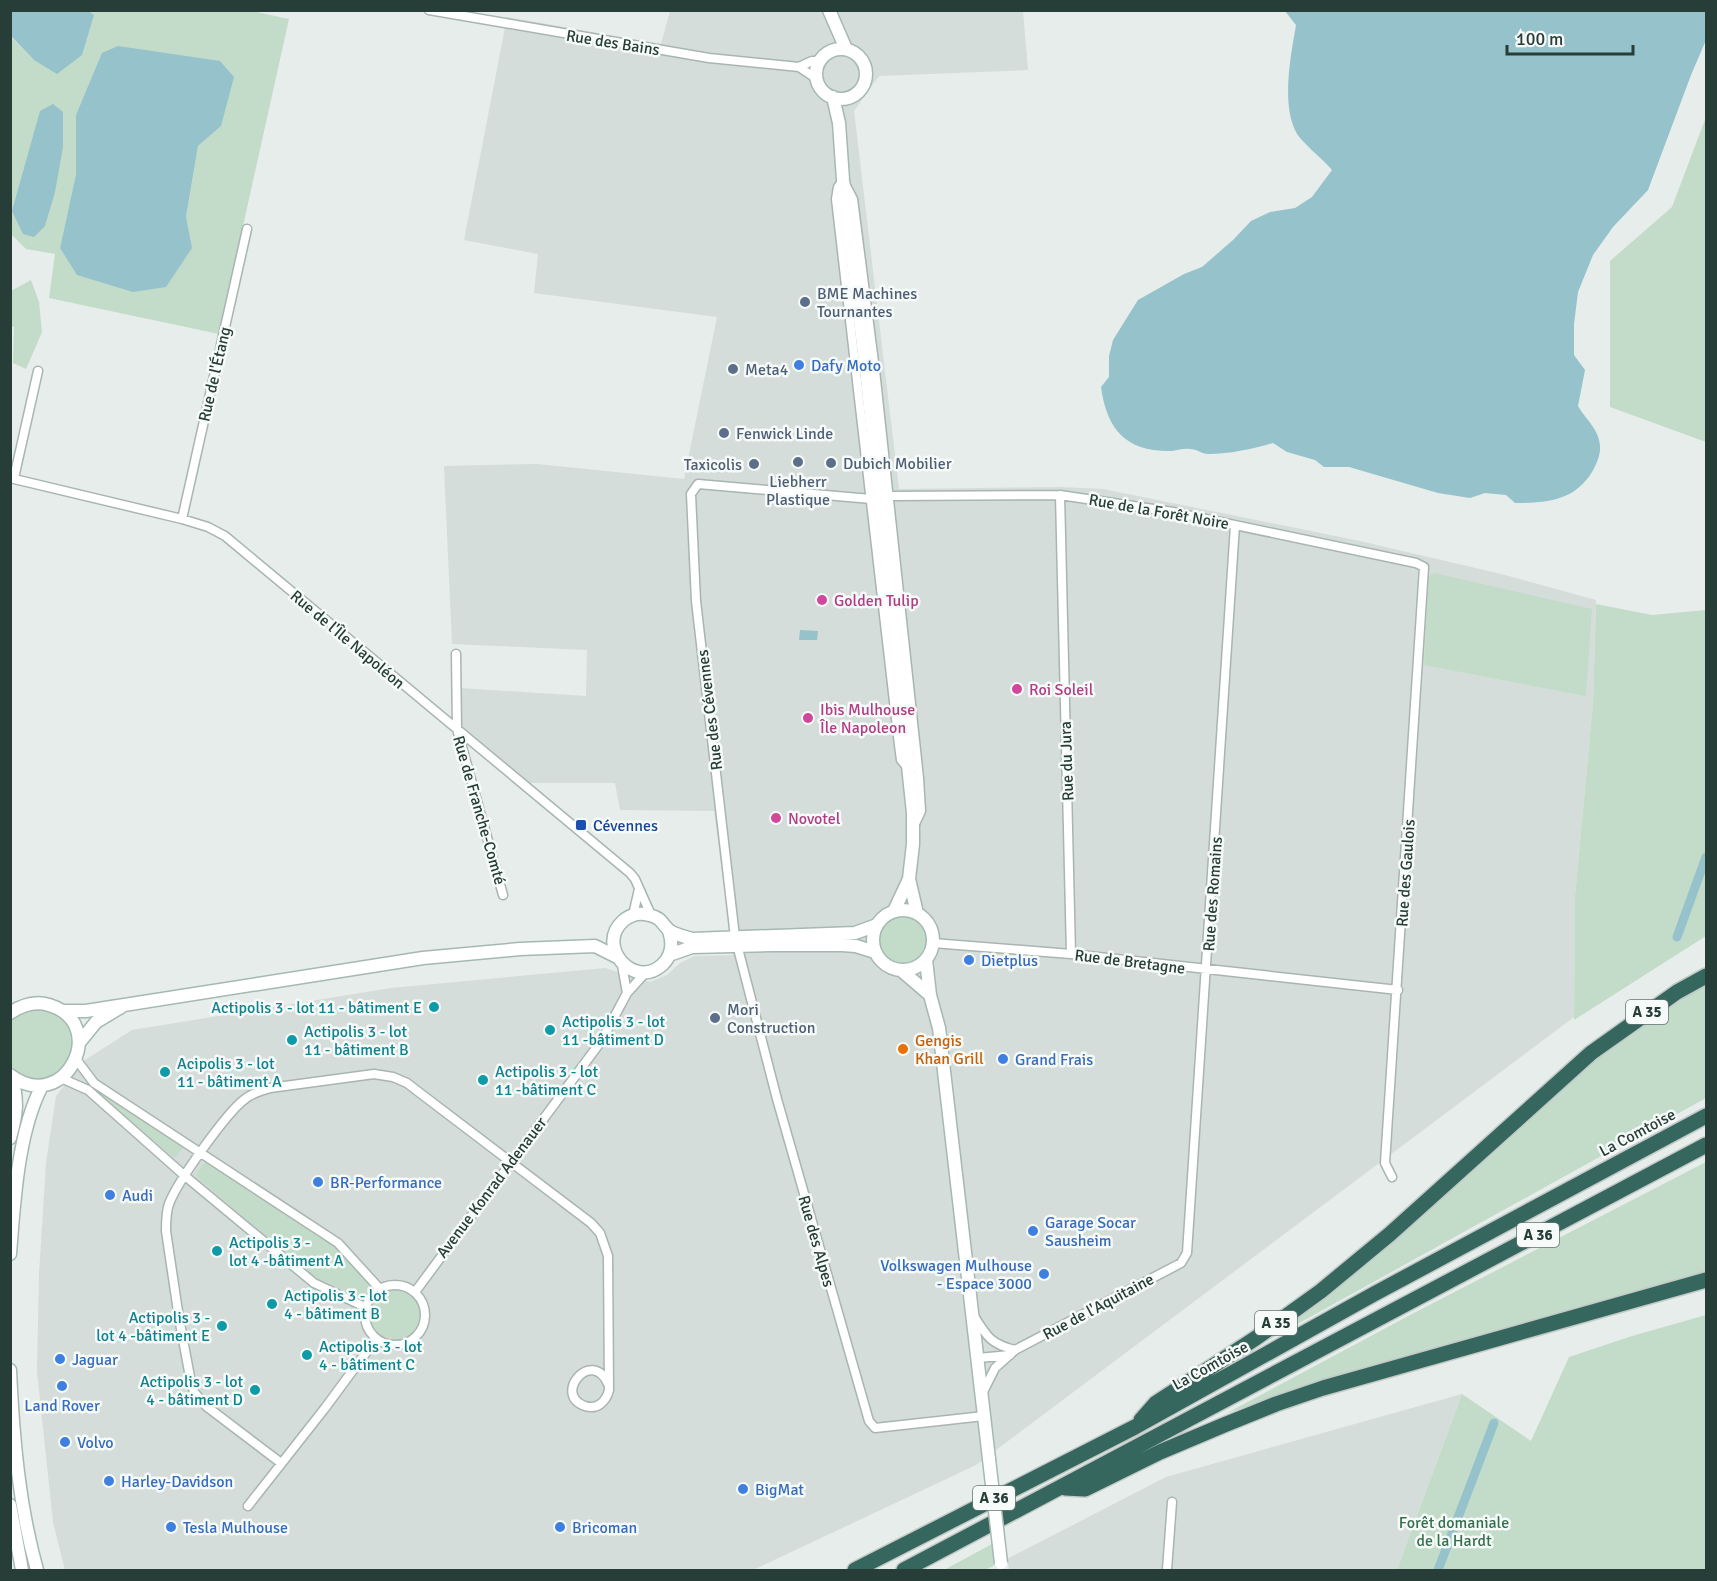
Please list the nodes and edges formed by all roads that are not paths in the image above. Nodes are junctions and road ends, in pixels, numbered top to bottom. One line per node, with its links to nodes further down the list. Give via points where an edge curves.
1 (429, 10): 7 (street, Rue des Bains, via 709,58)
2 (829, 10): 3 (main road)
3 (835, 27): 4 (main road); 5 (main road)
4 (846, 49): 5 (main road); 10 (main road, via 862,61 866,74 861,89)
5 (831, 51): 6 (main road)
6 (820, 61): 7 (street, Rue des Bains); 8 (main road)
7 (799, 67): 8 (street, Rue des Bains)
8 (817, 79): 9 (main road, via 824,92)
9 (833, 97): 10 (main road); 11 (main road)
10 (850, 97): 11 (main road)
11 (839, 123): 12 (main road)
12 (843, 180): 17 (street, via 853,199); 18 (street, via 836,199); 24 (main road)
13 (247, 229): 19 (street, Rue de l'Étang)
14 (38, 371): 15 (street)
15 (12, 478): 19 (street, Rue de l'Île Napoléon)
16 (1060, 495): 17 (street, Rue de la Forêt Noire); 20 (street, Rue de la Forêt Noire); 40 (street, Rue du Jura)
17 (889, 496): 25 (street, via 919,778 921,811)
18 (871, 499): 24 (street, via 898,745); 36 (street, Rue des Cévennes, via 698,484 691,494 696,601)
19 (182, 519): 23 (street, Rue de l'Île Napoléon, via 225,536)
20 (1235, 525): 21 (street, Rue de la Forêt Noire); 45 (street, Rue des Romains)
21 (1424, 567): 48 (street, Rue des Gaulois)
22 (456, 654): 23 (street, Rue de Franche-Comté)
23 (457, 729): 27 (street, Rue de l'Île Napoléon, via 613,858 630,873); 28 (street, Rue de Franche-Comté)
24 (909, 770): 25 (main road)
25 (914, 826): 26 (main road)
26 (909, 879): 29 (main road); 30 (main road)
27 (639, 888): 31 (street); 32 (street, Rue de l'Île Napoléon)
28 (503, 894)
29 (894, 911): 30 (main road); 33 (main road)
30 (918, 913): 37 (main road, via 930,926)
31 (633, 915): 32 (main road); 34 (main road)
32 (651, 915): 35 (main road)
33 (877, 925): 36 (main road, via 855,933); 39 (main road, via 872,938)
34 (616, 931): 38 (main road); 43 (main road, via 614,949)
35 (669, 931): 36 (main road, via 692,939); 41 (main road)
36 (736, 942): 39 (main road, via 856,946); 41 (main road, via 692,947); 81 (street, Rue des Alpes, via 869,1421 875,1428)
37 (933, 943): 40 (street, Rue de Bretagne); 42 (main road)
38 (595, 946): 43 (main road); 51 (main road, via 423,958)
39 (875, 952): 44 (main road, via 886,965)
40 (1071, 954): 45 (street, Rue de Bretagne)
41 (669, 955): 46 (main road, via 656,970)
42 (926, 960): 44 (main road, via 920,966); 50 (main road)
43 (619, 961): 46 (main road, via 629,970); 49 (street)
44 (902, 970): 50 (main road)
45 (1207, 970): 48 (street, Rue de Bretagne); 67 (street, Rue des Romains, via 1189,1235 1187,1253)
46 (646, 972): 49 (street, Avenue Konrad Adenauer)
47 (1707, 976): 82 (highway, A 35, via 1677,992 1591,1053 1321,1291 1156,1403)
48 (1398, 990): 65 (street, Rue des Gaulois, via 1385,1163)
49 (627, 993): 63 (street, Avenue Konrad Adenauer, via 602,1040)
50 (930, 995): 72 (main road, via 939,1028)
51 (124, 1005): 53 (main road); 54 (main road, via 96,1022)
52 (12, 1011): 53 (main road, via 37,1003)
53 (62, 1011): 54 (main road, via 74,1024)
54 (79, 1042): 55 (main road)
55 (76, 1059): 57 (main road); 62 (street, via 94,1083)
56 (11, 1076): 58 (main road); 60 (main road, via 18,1099)
57 (61, 1078): 58 (main road); 64 (street, via 88,1090)
58 (42, 1086): 66 (main road, via 22,1147)
59 (1707, 1116): 82 (highway, La Comtoise / A 36)
60 (10, 1138)
61 (1707, 1145): 84 (highway, A 36)
62 (202, 1152): 63 (street, via 231,1112 256,1092 374,1074 407,1083); 64 (street); 69 (street, via 338,1243)
63 (511, 1160): 70 (street, Avenue Konrad Adenauer); 75 (street, via 600,1233 609,1264)
64 (186, 1176): 71 (street, via 314,1283); 83 (street, via 169,1204 166,1231 194,1392 206,1406)
65 (1392, 1177)
66 (10, 1254)
67 (1181, 1263): 74 (street, Rue de l'Aquitaine)
68 (1707, 1280): 84 (highway, via 1323,1388 1224,1425 1085,1489)
69 (379, 1288): 70 (street, via 398,1284); 71 (street)
70 (415, 1292): 73 (street, via 425,1309 417,1336 398,1345)
71 (365, 1307): 73 (street, via 366,1324)
72 (972, 1313): 74 (street, via 990,1340); 76 (main road)
73 (376, 1339): 83 (street)
74 (1013, 1352): 76 (street, Rue de l'Aquitaine); 80 (street, Rue de l'Aquitaine, via 990,1374)
75 (608, 1355): 78 (street); 79 (street)
76 (978, 1358): 80 (main road)
77 (10, 1370): 88 (main road, via 20,1484)
78 (597, 1372): 79 (street); 79 (street, via 585,1372 575,1379 572,1390 577,1401 588,1407 599,1405 607,1396)
79 (608, 1384)
80 (982, 1396): 81 (main road)
81 (984, 1416): 89 (main road, bridge)
82 (1135, 1427): 92 (highway, La Comtoise / A 36)
83 (281, 1463): 87 (street)
84 (1062, 1488): 93 (highway, A 36)
85 (1172, 1502): 94 (street)
86 (10, 1505): 90 (main road)
87 (248, 1506)
88 (33, 1557): 90 (street); 91 (main road)
89 (1002, 1567)
90 (19, 1570)
91 (37, 1570)
92 (855, 1570)
93 (904, 1570)
94 (1167, 1570)

